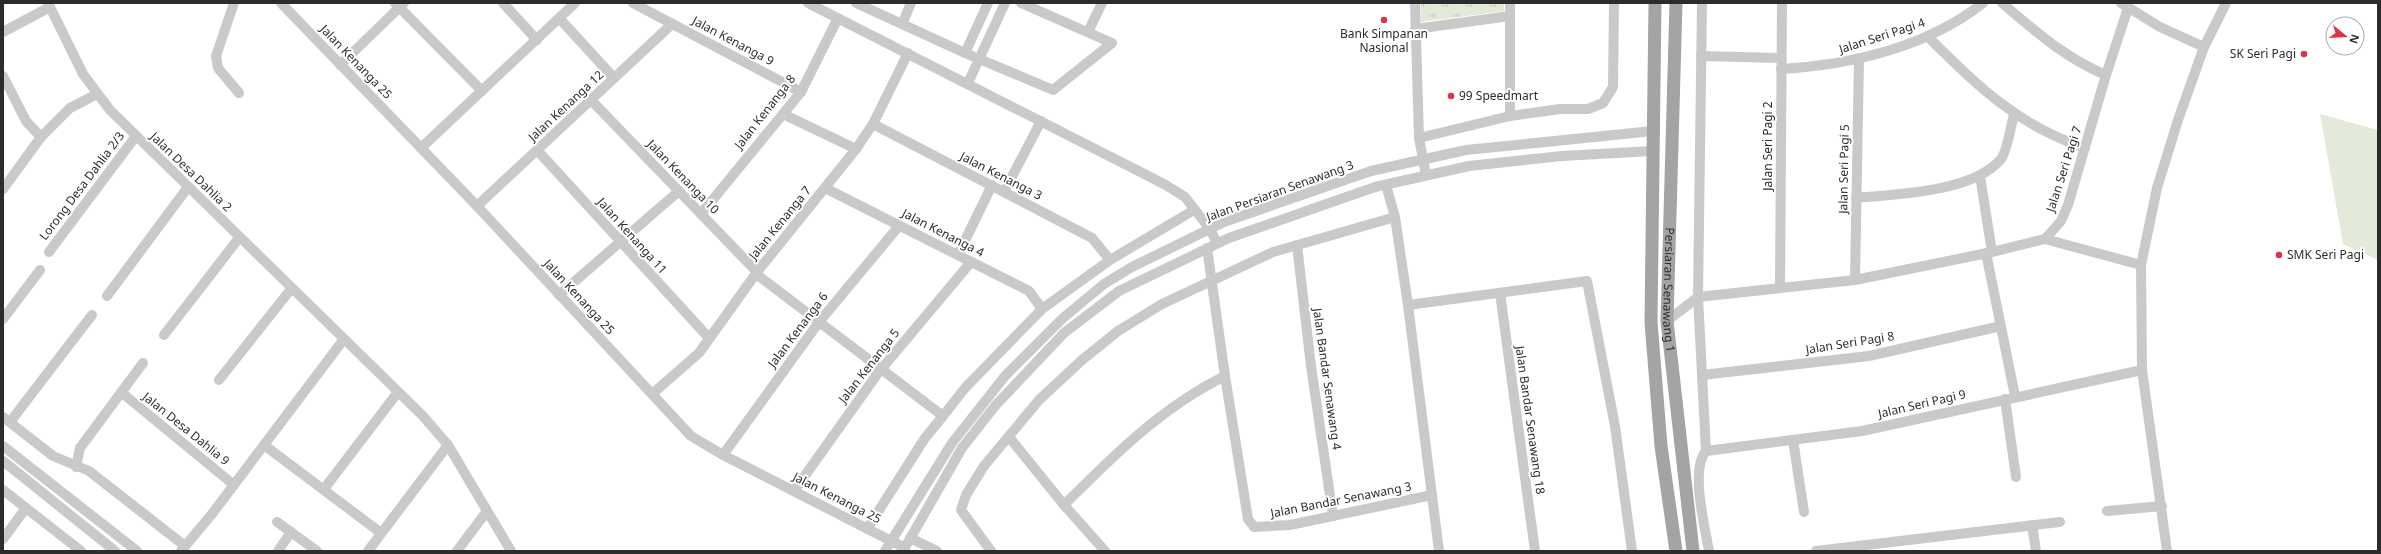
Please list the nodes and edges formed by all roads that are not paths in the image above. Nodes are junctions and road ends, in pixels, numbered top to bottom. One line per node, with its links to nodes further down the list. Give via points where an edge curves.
1 (234, 3): 52 (street, via 216,56 218,68)
2 (281, 3): 44 (street, Jalan Kenanga 25)
3 (503, 3): 36 (street)
4 (575, 3): 29 (street)
5 (632, 3): 26 (street, Jalan Kenanga 9)
6 (808, 3): 28 (street)
7 (856, 3): 31 (street)
8 (911, 3): 31 (street)
9 (988, 3): 39 (street)
10 (1005, 3): 42 (street)
11 (1021, 3): 34 (street)
12 (1102, 3): 34 (street)
13 (1415, 3): 32 (street)
14 (1510, 3): 27 (street)
15 (1614, 3): 56 (street, via 1612,87 1603,103 1588,109)
16 (1655, 3): 59 (main road, Persiaran Senawang 1)
17 (1676, 3): 111 (main road, Persiaran Senawang 1)
18 (1702, 3): 40 (street)
19 (1782, 3): 43 (street, Jalan Seri Pagi 2)
20 (1983, 3): 35 (street, Jalan Seri Pagi 4, via 1940,31)
21 (2002, 3): 45 (street, via 2057,49)
22 (2226, 3): 37 (street)
23 (399, 4): 44 (street); 49 (street)
24 (49, 5): 33 (street); 51 (street, Jalan Desa Dahlia 2, via 82,74)
25 (2124, 6): 37 (street, via 2160,27); 45 (street, Jalan Seri Pagi 7)
26 (649, 7): 30 (street, Jalan Kenanga 9)
27 (1510, 16): 32 (street); 56 (street)
28 (838, 18): 38 (street); 50 (street, Jalan Kenanga 8)
29 (560, 19): 36 (street); 47 (street)
30 (672, 24): 47 (street, Jalan Kenanga 12); 50 (street, Jalan Kenanga 9)
31 (902, 24): 39 (street)
32 (1415, 29): 62 (street)
33 (3, 32)
34 (1088, 32): 42 (street, via 1112,43 1052,90)
35 (1927, 36): 41 (street, Jalan Seri Pagi 4); 55 (street, via 1976,85)
36 (537, 40): 49 (street)
37 (2204, 47): 96 (street, via 2157,188)
38 (908, 53): 48 (street); 58 (street, Jalan Kenanga 7)
39 (965, 53): 42 (street)
40 (1701, 56): 43 (street, Jalan Seri Pagi 4); 106 (street)
41 (1859, 58): 43 (street, Jalan Seri Pagi 4, via 1819,67); 78 (street, Jalan Seri Pagi 5)
42 (980, 59): 48 (street)
43 (1781, 63): 101 (street, Jalan Seri Pagi 2)
44 (340, 64): 63 (street, Jalan Kenanga 25)
45 (2106, 75): 64 (street, Jalan Seri Pagi 7)
46 (3, 76): 60 (street, via 26,121)
47 (614, 78): 53 (street, Jalan Kenanga 12)
48 (968, 84): 57 (street)
49 (482, 91): 63 (street)
50 (801, 92): 54 (street, Jalan Kenanga 8)
51 (97, 94): 60 (street, via 70,108); 61 (street, Jalan Desa Dahlia 2)
52 (239, 94)
53 (591, 100): 65 (street, Jalan Kenanga 12); 76 (street, Jalan Kenanga 10)
54 (783, 114): 66 (street); 81 (street, Jalan Kenanga 8)
55 (2014, 115): 64 (street, via 2055,138); 70 (street, via 2002,158)
56 (1510, 116): 62 (street)
57 (1041, 121): 77 (street); 80 (street, via 1164,184 1185,197)
58 (873, 124): 66 (street, Jalan Kenanga 7); 72 (street, Jalan Kenanga 3)
59 (1653, 131): 67 (main road, Persiaran Senawang 1); 68 (street, Jalan Persiaran Senawang 3, via 1466,150)
60 (41, 136): 75 (street)
61 (136, 136): 73 (street, Jalan Desa Dahlia 2); 91 (street, Lorong Desa Dahlia 2/3)
62 (1419, 138): 68 (street)
63 (421, 148): 79 (street, Jalan Kenanga 25)
64 (2084, 148): 86 (street, Jalan Seri Pagi 7, via 2061,220)
65 (537, 150): 79 (street, Jalan Kenanga 12); 87 (street, Jalan Kenanga 11)
66 (856, 150): 74 (street, Jalan Kenanga 7)
67 (1653, 151): 69 (street, via 1562,156 1468,166); 180 (main road, Persiaran Senawang 1, via 1651,322 1661,446)
68 (1423, 160): 69 (street); 84 (street, Jalan Persiaran Senawang 3, via 1371,172)
69 (1426, 175): 71 (street)
70 (1980, 176): 78 (street, via 1924,192); 92 (street)
71 (1386, 184): 82 (street); 88 (street)
72 (992, 185): 77 (street, Jalan Kenanga 3); 93 (street)
73 (188, 187): 85 (street, Jalan Desa Dahlia 2); 105 (street)
74 (825, 188): 83 (street, Jalan Kenanga 4); 98 (street, Jalan Kenanga 7)
75 (3, 189)
76 (679, 191): 81 (street, Jalan Kenanga 10); 87 (street)
77 (1004, 192): 94 (street, Jalan Kenanga 3, via 1092,238)
78 (1856, 198): 100 (street, Jalan Seri Pagi 5)
79 (477, 206): 104 (street, Jalan Kenanga 25)
80 (1194, 210): 84 (street); 94 (street)
81 (701, 214): 98 (street, Jalan Kenanga 10)
82 (1395, 217): 89 (street); 107 (street)
83 (899, 226): 93 (street, Jalan Kenanga 4); 112 (street, Jalan Kenanga 6)
84 (1210, 229): 88 (street); 159 (street, Jalan Persiaran Senawang 3, via 1127,270 1104,284 1063,318 1005,376 952,443)
85 (239, 238): 102 (street, Jalan Desa Dahlia 2); 114 (street)
86 (2044, 240): 92 (street); 96 (street)
87 (620, 241): 104 (street); 115 (street, Jalan Kenanga 11)
88 (1217, 244): 90 (street)
89 (1297, 245): 99 (street, via 1273,252); 150 (street, Jalan Bandar Senawang 4)
90 (1207, 248): 99 (street); 157 (street, via 1118,290 1064,333 995,406 962,448)
91 (49, 252)
92 (1989, 253): 100 (street); 113 (street)
93 (958, 255): 95 (street, Jalan Kenanga 4)
94 (1110, 260): 108 (street)
95 (971, 262): 108 (street, Jalan Kenanga 4, via 1029,291); 118 (street, Jalan Kenanga 5)
96 (2142, 265): 119 (street)
97 (40, 270): 110 (street)
98 (756, 273): 112 (street, Jalan Kenanga 10); 115 (street, Jalan Kenanga 7)
99 (1213, 280): 121 (street); 129 (street, via 1162,304 1118,331 1039,400)
100 (1855, 280): 101 (street)
101 (1780, 288): 106 (street)
102 (291, 289): 116 (street, Jalan Desa Dahlia 2); 122 (street)
103 (1500, 293): 107 (street); 178 (street, Jalan Bandar Senawang 18); 179 (street, via 1587,281 1615,426)
104 (559, 295): 125 (street, Jalan Kenanga 25)
105 (107, 296)
106 (1698, 298): 111 (street); 120 (street)
107 (1408, 305): 143 (street)
108 (1042, 310): 127 (street, via 965,388)
109 (92, 315): 128 (street)
110 (3, 319)
111 (1667, 321): 181 (main road, Persiaran Senawang 1)
112 (819, 322): 118 (street, Jalan Kenanga 10); 135 (street, Jalan Kenanga 6)
113 (2001, 326): 120 (street, Jalan Seri Pagi 8, via 1869,356); 126 (street)
114 (164, 335)
115 (709, 338): 125 (street, Jalan Kenanga 7, via 699,352)
116 (344, 339): 124 (street, Jalan Desa Dahlia 2); 131 (street)
117 (143, 364): 123 (street)
118 (882, 368): 127 (street, Jalan Kenanga 10); 142 (street, Jalan Kenanga 5)
119 (2142, 370): 126 (street, Jalan Seri Pagi 9); 145 (street)
120 (1702, 375): 134 (street)
121 (1225, 376): 144 (street, via 1196,390 1163,412); 150 (street, Jalan Bandar Senawang 3, via 1248,518 1254,527 1290,525)
122 (219, 380)
123 (122, 392): 137 (street, via 80,448); 139 (street, Jalan Desa Dahlia 9)
124 (398, 392): 132 (street, Jalan Desa Dahlia 2); 140 (street)
125 (652, 394): 135 (street, Jalan Kenanga 25, via 691,436)
126 (2010, 398): 130 (street, Jalan Seri Pagi 9, via 1862,431); 138 (street)
127 (943, 416): 154 (street)
128 (6, 420): 137 (street, via 53,456)
129 (1009, 437): 144 (street); 175 (street, via 984,466 966,495 961,510)
130 (1793, 440): 134 (street, Jalan Seri Pagi 9); 149 (street)
131 (264, 444): 139 (street); 140 (street)
132 (448, 445): 147 (street, Jalan Desa Dahlia 2); 156 (street)
133 (3, 446): 167 (street)
134 (1706, 450): 182 (street, via 1700,457 1698,474)
135 (723, 455): 142 (street, Jalan Kenanga 25)
136 (3, 461): 160 (street)
137 (76, 467): 163 (street, via 89,471)
138 (2016, 477)
139 (234, 485): 163 (street)
140 (324, 489): 156 (street)
141 (3, 490): 146 (street)
142 (794, 491): 154 (street, Jalan Kenanga 25)
143 (1432, 495): 150 (street, Jalan Bandar Senawang 3); 177 (street)
144 (1064, 505): 176 (street)
145 (2162, 506): 148 (street); 185 (street)
146 (26, 508): 158 (street); 164 (street)
147 (487, 511): 171 (street); 172 (street, Jalan Desa Dahlia 2)
148 (2107, 511)
149 (1804, 512)
150 (1334, 516)
151 (277, 522): 155 (street)
152 (2060, 522): 153 (street)
153 (2032, 525): 161 (street); 184 (street)
154 (867, 529): 159 (street, Jalan Kenanga 25)
155 (291, 532): 168 (street); 169 (street)
156 (381, 533): 170 (street)
157 (910, 538): 162 (street); 174 (street)
158 (3, 539)
159 (891, 541): 162 (street, Jalan Kenanga 25); 173 (street, Jalan Persiaran Senawang 3)
160 (104, 542): 165 (street); 166 (street)
161 (1878, 547): 183 (street)
162 (904, 549)
163 (182, 550)
164 (81, 551)
165 (112, 551)
166 (115, 551)
167 (137, 551)
168 (278, 551)
169 (317, 551)
170 (368, 551)
171 (457, 551)
172 (511, 551)
173 (885, 551)
174 (937, 551)
175 (991, 551)
176 (1105, 551)
177 (1439, 551)
178 (1536, 551)
179 (1632, 551)
180 (1676, 551)
181 (1693, 551)
182 (1709, 551)
183 (1816, 551)
184 (2036, 551)
185 (2167, 551)

